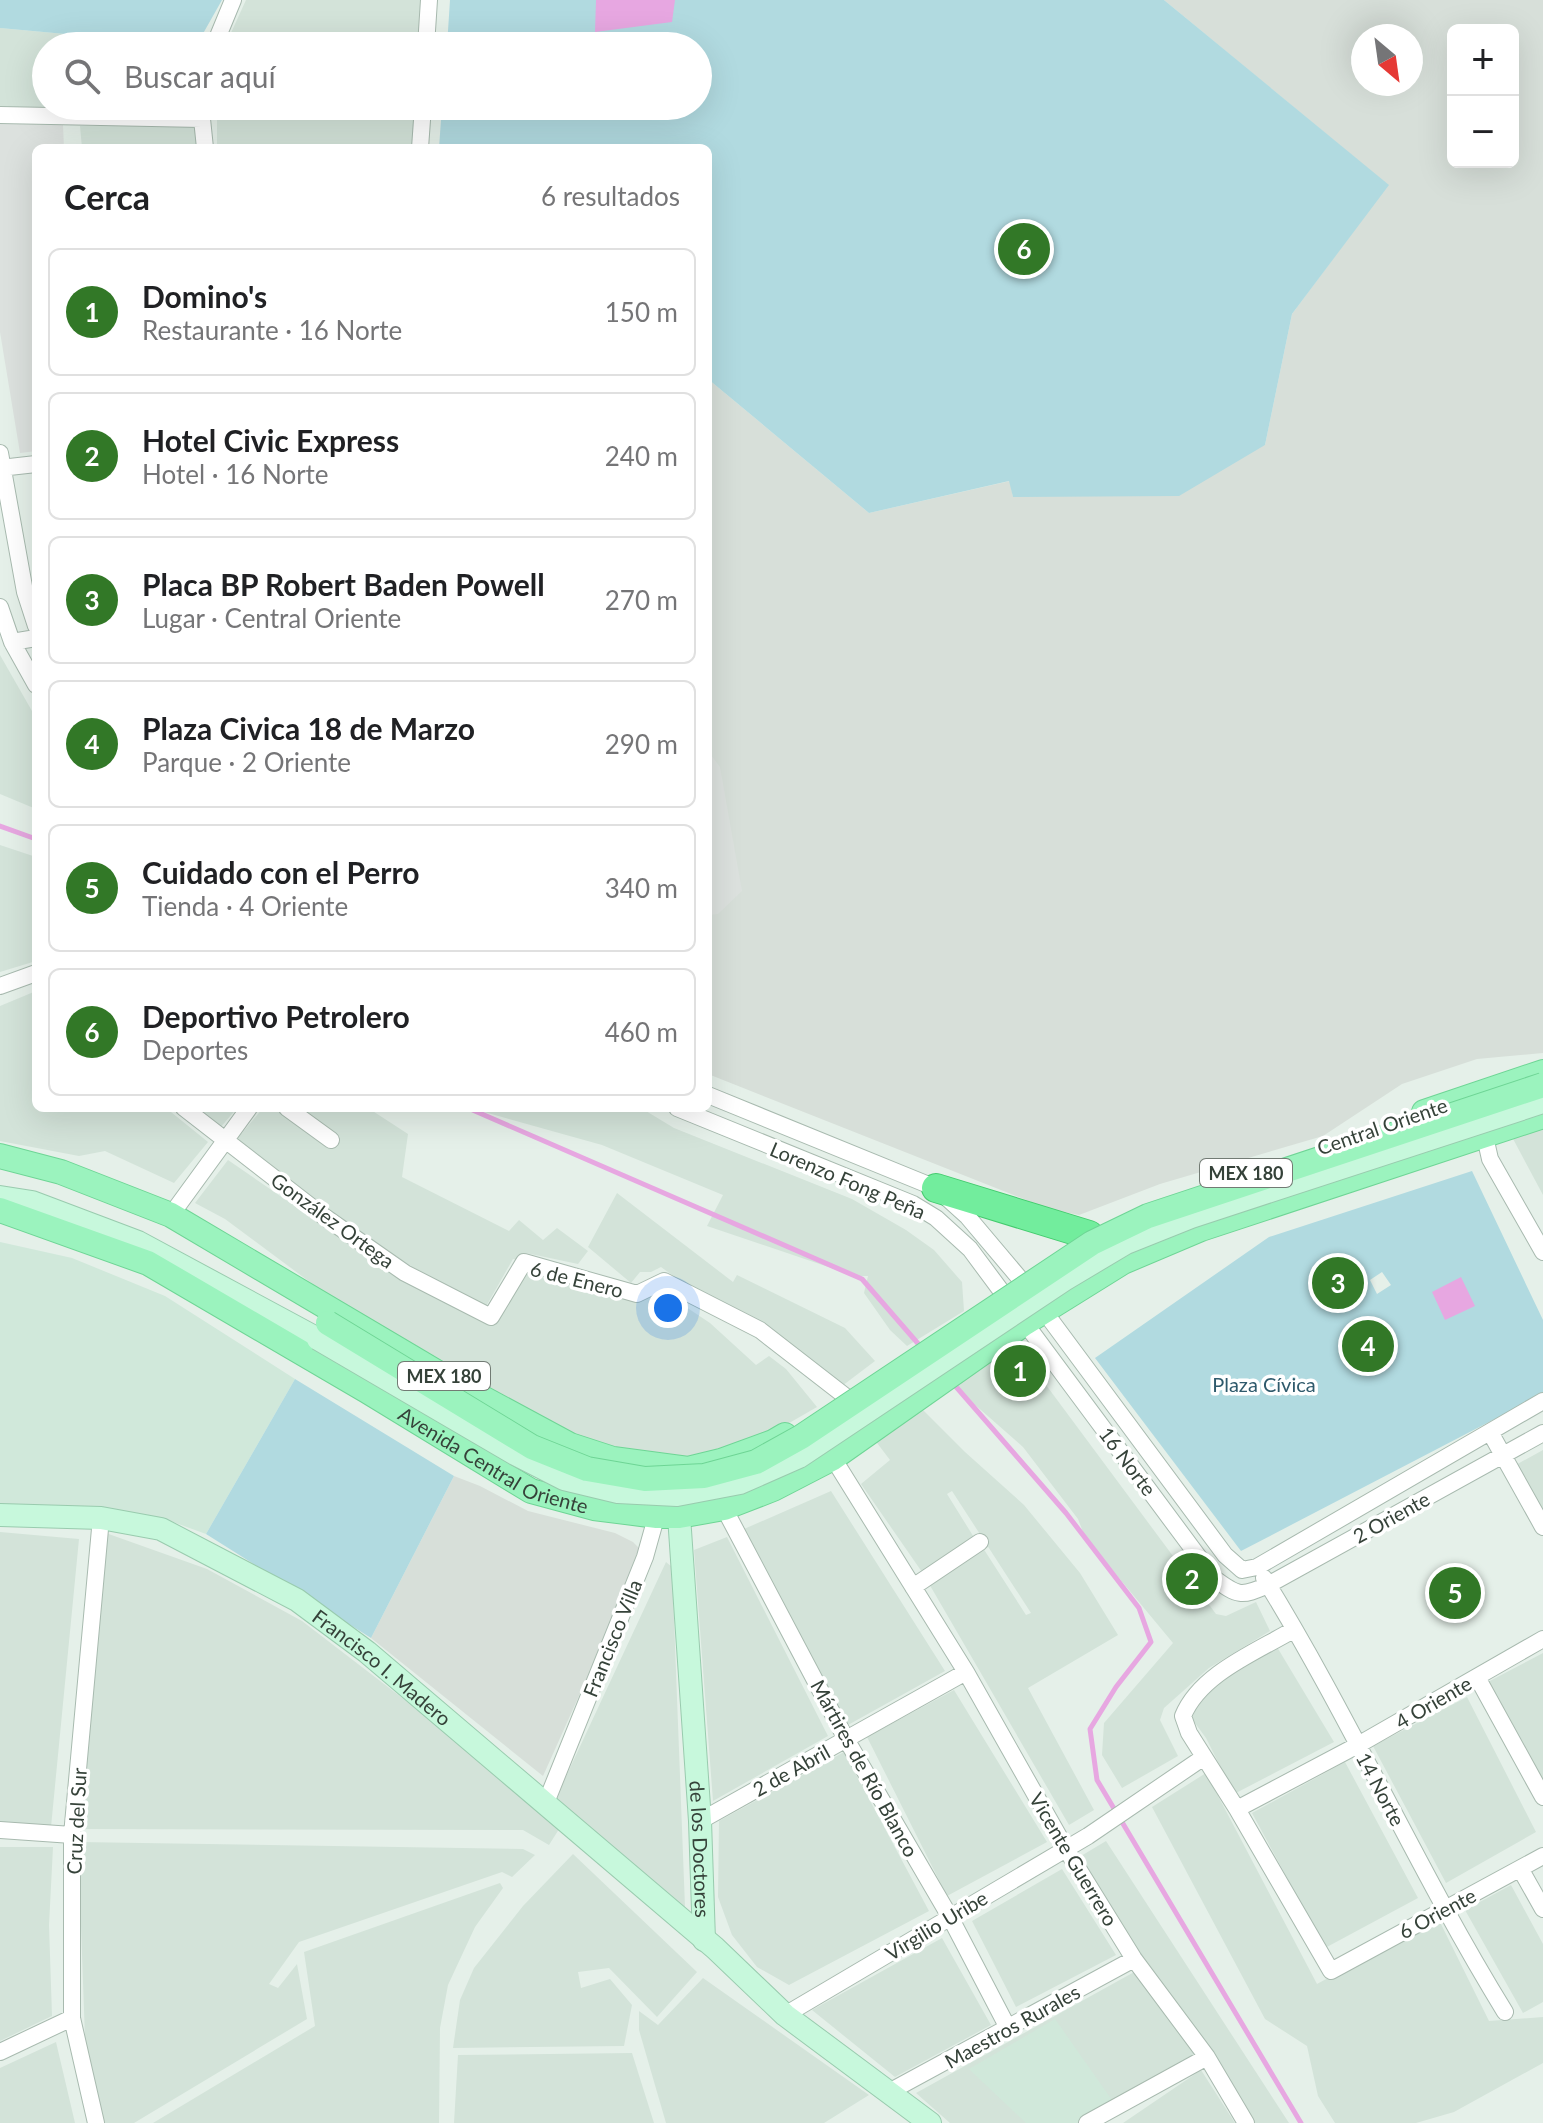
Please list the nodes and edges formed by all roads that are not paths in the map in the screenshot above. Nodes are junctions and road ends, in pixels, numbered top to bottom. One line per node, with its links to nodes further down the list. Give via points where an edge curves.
1 (233, 0): 3 (street)
2 (429, 0): 4 (street)
3 (220, 32)
4 (427, 32)
5 (0, 115): 6 (street)
6 (32, 115)
7 (203, 120): 9 (street)
8 (422, 120): 10 (street)
9 (205, 144)
10 (420, 144)
11 (1, 463): 12 (street); 14 (street)
12 (32, 464)
13 (0, 607): 16 (street)
14 (32, 614)
15 (32, 639): 16 (street)
16 (12, 642): 17 (street)
17 (32, 678)
18 (32, 974): 19 (street)
19 (0, 986)
20 (1543, 1072): 22 (main road, Central Oriente / MEX 180)
21 (1543, 1085): 44 (main road, bridge, via 1148,1216 1092,1243 801,1437 756,1462 704,1476 645,1479 587,1469 532,1447)
22 (1478, 1093): 30 (street); 39 (main road, Central Oriente / MEX 180, via 1188,1192)
23 (712, 1097): 34 (street, Lorenzo Fong Peña)
24 (1543, 1102): 44 (main road, bridge, via 1126,1243 799,1457 740,1483 677,1495 618,1492 564,1479 515,1454)
25 (189, 1112): 31 (street, González Ortega)
26 (246, 1112): 31 (street)
27 (292, 1112): 32 (street)
28 (687, 1112): 41 (street, Lorenzo Fong Peña, via 913,1204)
29 (1543, 1116): 30 (main road, Central Oriente / MEX 180)
30 (1484, 1136): 40 (street, via 1490,1159); 43 (main road, Central Oriente / MEX 180, via 1201,1229 1123,1262)
31 (225, 1140): 38 (street); 42 (street, González Ortega, via 405,1273)
32 (331, 1140)
33 (0, 1156): 36 (main road, MEX 180, via 61,1172)
34 (936, 1188): 39 (highway); 41 (street, Lorenzo Fong Peña, via 967,1216)
35 (0, 1197): 44 (main road, via 32,1202 138,1242)
36 (134, 1202): 38 (main road, MEX 180); 44 (main road)
37 (0, 1210): 57 (main road, Avenida Central Oriente / MEX 180, via 148,1263 531,1491 594,1508)
38 (171, 1215): 53 (main road, MEX 180, via 570,1445 613,1459)
39 (1089, 1235): 41 (main road, Central Oriente / MEX 180)
40 (1543, 1252)
41 (1012, 1285): 43 (street, Lorenzo Fong Peña); 46 (main road, Central Oriente / MEX 180)
42 (491, 1317): 46 (street, 6 de Enero, via 524,1262 637,1294 664,1281 760,1330)
43 (1034, 1317): 45 (main road, Central Oriente / MEX 180); 52 (street, 16 Norte); 54 (street, 16 Norte)
44 (323, 1331)
45 (989, 1348): 51 (main road, Avenida Central Oriente / MEX 180)
46 (845, 1396): 53 (main road, MEX 180, via 773,1442 721,1461)
47 (1543, 1401): 48 (street, 2 Oriente)
48 (1490, 1432): 50 (street); 61 (street, 2 Oriente)
49 (1543, 1433): 50 (street, 2 Oriente)
50 (1503, 1455): 59 (street); 62 (street, 2 Oriente)
51 (833, 1458): 55 (main road, Avenida Central Oriente / MEX 180); 63 (street, Vicente Guerrero)
52 (1158, 1465): 54 (street); 61 (street, 16 Norte, via 1225,1555)
53 (678, 1468): 57 (main road, de los Doctores)
54 (1141, 1479): 64 (street, 16 Norte, via 1215,1579)
55 (724, 1508): 57 (main road, Avenida Central Oriente / MEX 180); 69 (street, Mártires de Río Blanco)
56 (0, 1515): 58 (main road, Francisco I. Madero)
57 (668, 1516): 73 (street, Francisco Villa, via 645,1557); 75 (main road, de los Doctores)
58 (101, 1518): 73 (main road, Francisco I. Madero, via 161,1529 297,1600 367,1652); 77 (street, Cruz del Sur)
59 (1543, 1527)
60 (980, 1542): 63 (street)
61 (1249, 1568): 62 (street, 14 Norte)
62 (1268, 1585): 64 (street, 2 Oriente); 65 (street, 14 Norte)
63 (913, 1587): 67 (street, Vicente Guerrero)
64 (1236, 1594)
65 (1293, 1630): 70 (street, 14 Norte); 71 (street, via 1219,1674 1189,1700 1183,1716)
66 (1543, 1639): 68 (street, 4 Oriente)
67 (966, 1672): 69 (street, 2 de Abril); 78 (street, Vicente Guerrero)
68 (1477, 1677): 70 (street, 4 Oriente); 72 (street)
69 (846, 1739): 75 (street, 2 de Abril); 83 (street, Mártires de Río Blanco)
70 (1358, 1745): 74 (street, 4 Oriente); 81 (street, 14 Norte)
71 (1204, 1757): 74 (street); 78 (street, Virgilio Uribe)
72 (1543, 1797)
73 (545, 1805): 84 (main road, Francisco I. Madero)
74 (1237, 1809): 81 (street, 6 Oriente, via 1331,1971)
75 (700, 1821): 84 (main road, de los Doctores)
76 (0, 1830): 77 (street)
77 (72, 1835): 88 (street, Cruz del Sur)
78 (1066, 1849): 83 (street, Virgilio Uribe); 85 (street, Vicente Guerrero)
79 (1543, 1856): 80 (street, 6 Oriente)
80 (1521, 1870): 81 (street, 6 Oriente); 82 (street)
81 (1445, 1908): 86 (street, 14 Norte)
82 (1543, 1909)
83 (950, 1917): 87 (street, Virgilio Uribe); 89 (street, Mártires de Río Blanco)
84 (704, 1940): 87 (main road, de los Doctores)
85 (1134, 1959): 89 (street, Maestros Rurales); 91 (street, Vicente Guerrero)
86 (1505, 2012)
87 (785, 2015): 92 (main road, de los Doctores)
88 (72, 2018): 90 (street); 94 (street, Cruz del Sur)
89 (1008, 2028): 92 (street, Maestros Rurales)
90 (0, 2052)
91 (1207, 2057): 93 (street); 97 (street, Vicente Guerrero)
92 (889, 2092): 95 (main road, de los Doctores)
93 (1107, 2118): 96 (street)
94 (96, 2123)
95 (930, 2123)
96 (1087, 2123)
97 (1246, 2123)

